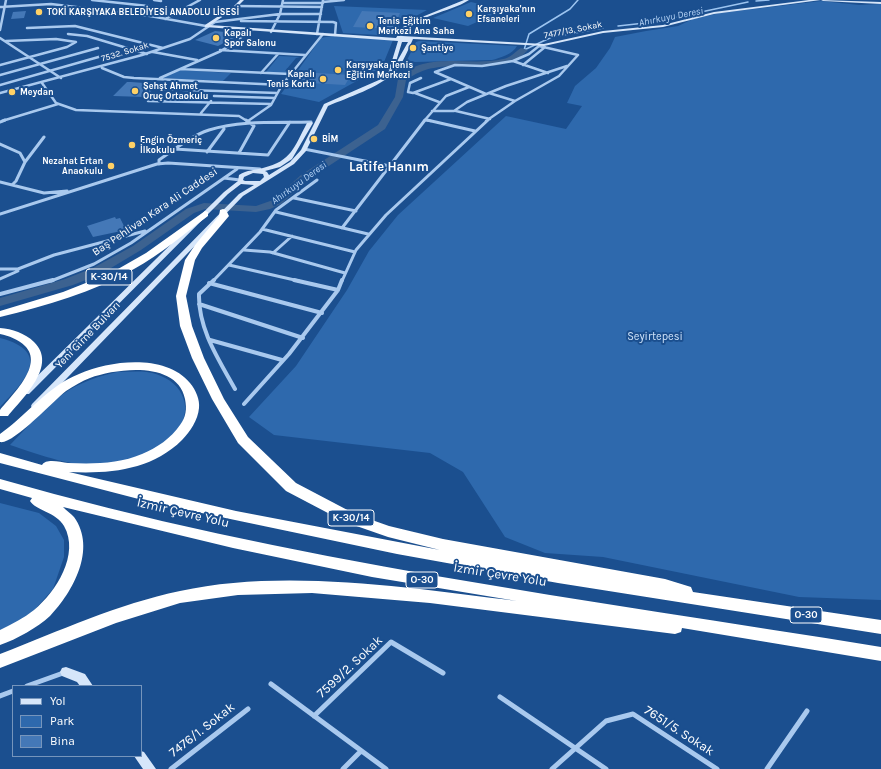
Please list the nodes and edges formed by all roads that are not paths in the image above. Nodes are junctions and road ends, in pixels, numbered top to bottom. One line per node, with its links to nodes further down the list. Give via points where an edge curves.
1 (6, 0): 21 (street)
2 (30, 0): 15 (street)
3 (92, 0): 16 (street)
4 (154, 0): 11 (street)
5 (200, 0): 24 (street)
6 (242, 0): 17 (main road, 7532. Sokak)
7 (344, 0): 13 (street)
8 (467, 0): 30 (main road)
9 (819, 0): 42 (main road, 7477/13. Sokak, via 714,13 664,26 609,31 560,44)
10 (823, 0): 14 (main road)
11 (161, 1)
12 (283, 2): 13 (street); 18 (street)
13 (323, 2): 19 (street)
14 (881, 3)
15 (28, 6): 21 (street); 24 (street, via 51,4)
16 (148, 6)
17 (236, 6): 18 (street); 28 (main road, 7532. Sokak)
18 (282, 6): 19 (street); 22 (street)
19 (322, 6): 23 (street)
20 (0, 7): 21 (street)
21 (5, 7): 31 (street)
22 (280, 14): 23 (street); 25 (street); 26 (street)
23 (320, 14): 27 (street)
24 (165, 19): 28 (street)
25 (233, 21): 26 (street); 28 (street, via 216,22)
26 (275, 22): 27 (street); 33 (street)
27 (320, 22): 35 (street); 37 (street, via 336,23)
28 (206, 26): 32 (main road); 45 (street, 7532. Sokak, via 190,39)
29 (26, 28): 45 (street, via 75,26)
30 (405, 28): 39 (main road); 40 (main road)
31 (0, 30)
32 (252, 30): 33 (main road); 46 (street, via 243,38)
33 (271, 32): 35 (main road)
34 (68, 34): 49 (street, via 87,36)
35 (317, 34): 36 (main road)
36 (323, 34): 37 (main road); 52 (street)
37 (335, 35): 39 (main road)
38 (0, 38): 41 (street)
39 (400, 39): 40 (main road); 96 (main road, via 392,65 384,72 326,102 319,107)
40 (411, 39): 42 (main road, 7477/13. Sokak); 102 (main road, via 394,70 381,81 326,105)
41 (6, 41): 51 (street); 51 (street, via 56,39 76,42 68,47)
42 (537, 45): 43 (street); 54 (street, via 529,54)
43 (545, 47): 57 (street); 58 (street, via 578,55)
44 (98, 48): 55 (street)
45 (163, 48): 48 (street, 7532. Sokak)
46 (220, 50): 50 (street); 53 (street)
47 (116, 52): 61 (street)
48 (152, 52): 49 (street, 7532. Sokak); 53 (street)
49 (146, 54): 59 (street, 7532. Sokak)
50 (278, 54): 52 (street); 62 (street)
51 (30, 56): 55 (street); 56 (street)
52 (306, 56): 64 (street)
53 (198, 61): 60 (street)
54 (513, 61): 57 (street); 69 (street, via 482,66 455,65 435,72)
55 (40, 64): 61 (street); 65 (street)
56 (0, 65)
57 (523, 65): 63 (street)
58 (568, 66): 63 (street); 83 (street, via 559,76)
59 (102, 67): 66 (street, 7532. Sokak); 68 (street, via 124,77)
60 (180, 69): 62 (street); 68 (street)
61 (51, 71): 66 (street); 71 (street)
62 (261, 73): 64 (street)
63 (548, 73): 79 (street)
64 (290, 74): 72 (street)
65 (0, 75)
66 (61, 78): 70 (street, 7532. Sokak)
67 (421, 78): 77 (street, via 410,83 408,92)
68 (158, 79): 72 (street)
69 (451, 80): 73 (street); 77 (street)
70 (42, 83): 78 (street, 7532. Sokak); 86 (street)
71 (0, 85)
72 (282, 85): 76 (street)
73 (469, 87): 79 (street); 85 (street, via 446,96)
74 (159, 89): 75 (street)
75 (219, 91): 76 (street); 80 (street)
76 (277, 92): 81 (street)
77 (415, 92): 85 (street)
78 (0, 93)
79 (488, 93): 83 (street); 89 (street, via 467,102)
80 (214, 96): 81 (street); 84 (street)
81 (275, 98): 87 (street)
82 (148, 100): 84 (street)
83 (516, 101): 91 (street)
84 (210, 102): 87 (street); 90 (street)
85 (439, 102): 88 (street)
86 (58, 104): 90 (street, via 76,110); 93 (street)
87 (271, 104): 94 (street)
88 (432, 111): 89 (street); 92 (street)
89 (456, 111): 91 (street)
90 (201, 113): 94 (street, via 235,115)
91 (490, 119): 98 (street)
92 (425, 120): 98 (street); 107 (street)
93 (0, 122)
94 (249, 122): 95 (street); 97 (street); 104 (street, via 254,126)
95 (290, 122): 96 (street); 104 (street, via 268,155)
96 (311, 122): 109 (main road, via 290,158 278,166)
97 (224, 128): 101 (street, via 202,132); 103 (street)
98 (475, 131): 127 (street)
99 (44, 137): 105 (street)
100 (0, 144): 105 (street, via 20,153)
101 (175, 149): 103 (street); 106 (street, via 159,160)
102 (304, 149): 107 (street); 112 (main road, via 292,163)
103 (207, 152): 104 (street)
104 (239, 153)
105 (25, 162): 116 (street)
106 (159, 164): 108 (street); 117 (street)
107 (390, 166): 119 (street)
108 (237, 169): 109 (street); 110 (street, Baş Pehlivan Kara Ali Caddesi)
109 (257, 170): 111 (main road, Yeni Girne Bulvarı, via 244,174); 112 (main road, via 267,175)
110 (224, 178): 111 (street); 126 (street, Baş Pehlivan Kara Ali Caddesi)
111 (240, 180): 115 (main road, via 251,184); 120 (main road, Yeni Girne Bulvarı)
112 (266, 180): 115 (main road, Yeni Girne Bulvarı)
113 (316, 180): 118 (street)
114 (0, 182): 116 (street)
115 (259, 183): 121 (main road, Yeni Girne Bulvarı / K-30/14, via 241,195)
116 (12, 185): 117 (street, via 44,192)
117 (76, 191): 123 (street)
118 (294, 198): 119 (street); 122 (street)
119 (356, 211): 124 (street)
120 (207, 212): 142 (highway, K-30/14, via 151,254 109,277 58,298); 149 (main road, Yeni Girne Bulvarı)
121 (224, 212): 150 (main road, Yeni Girne Bulvarı); 155 (highway, K-30/14, via 224,216 194,254 185,275 181,296 186,326 218,399 243,440 291,487 350,518 388,531 443,545 665,585)
122 (276, 212): 124 (street); 125 (street)
123 (0, 214)
124 (342, 228): 127 (street)
125 (262, 229): 128 (street); 129 (street)
126 (148, 230): 134 (street, via 54,255); 139 (street, Baş Pehlivan Kara Ali Caddesi, via 94,264 51,281)
127 (368, 234): 130 (street)
128 (292, 236): 130 (street); 131 (street)
129 (244, 250): 131 (street); 132 (street)
130 (355, 252): 135 (street)
131 (273, 253): 135 (street)
132 (230, 265): 137 (street); 138 (street)
133 (0, 269): 134 (street)
134 (18, 269): 136 (street)
135 (345, 273): 138 (street)
136 (0, 279)
137 (209, 283): 140 (street, via 199,294); 141 (street)
138 (338, 290): 141 (street)
139 (0, 294)
140 (199, 304): 144 (street); 145 (street, via 204,330)
141 (322, 313): 144 (street)
142 (0, 314)
143 (0, 331): 149 (highway, via 20,336 31,344 38,356 37,366 28,383)
144 (303, 338): 146 (street)
145 (210, 340): 146 (street); 147 (street)
146 (282, 360): 148 (street)
147 (234, 389)
148 (244, 404)
149 (4, 412)
150 (3, 438): 152 (highway, via 18,428 65,385 102,369 140,366 159,369 181,380 191,394 193,407 185,428 177,438 143,459 109,468 76,469)
151 (0, 458): 152 (highway)
152 (17, 464): 155 (highway, İzmir Çevre Yolu / O-30, via 156,498 328,535 598,584)
153 (0, 484): 158 (highway, İzmir Çevre Yolu / O-30, via 55,500 233,542 364,569)
154 (0, 488): 157 (highway, via 45,504 64,515 74,528 78,550 72,570 59,593 23,626)
155 (732, 604): 156 (highway, İzmir Çevre Yolu / O-30)
156 (881, 627)
157 (0, 638)
158 (849, 649): 159 (highway, İzmir Çevre Yolu / O-30); 160 (highway, via 430,597 312,587 238,589 180,597 114,617)
159 (881, 654)
160 (0, 661)
161 (66, 672): 164 (street); 165 (main road, via 81,678)
162 (444, 673): 171 (street, 7599/2. Sokak, via 391,642)
163 (271, 684): 171 (street)
164 (30, 685)
165 (86, 685)
166 (12, 691): 167 (street)
167 (0, 696)
168 (500, 697): 172 (street)
169 (248, 709): 176 (street, 7476/1. Sokak)
170 (807, 711): 182 (street)
171 (314, 716): 173 (street)
172 (576, 747): 179 (street, 7651/5. Sokak); 180 (street); 181 (street, 7651/5. Sokak, via 606,721 633,714)
173 (361, 751): 177 (street); 178 (street)
174 (141, 757): 175 (main road)
175 (150, 769)
176 (171, 769)
177 (344, 769)
178 (386, 769)
179 (552, 769)
180 (606, 769)
181 (717, 769)
182 (767, 769)

